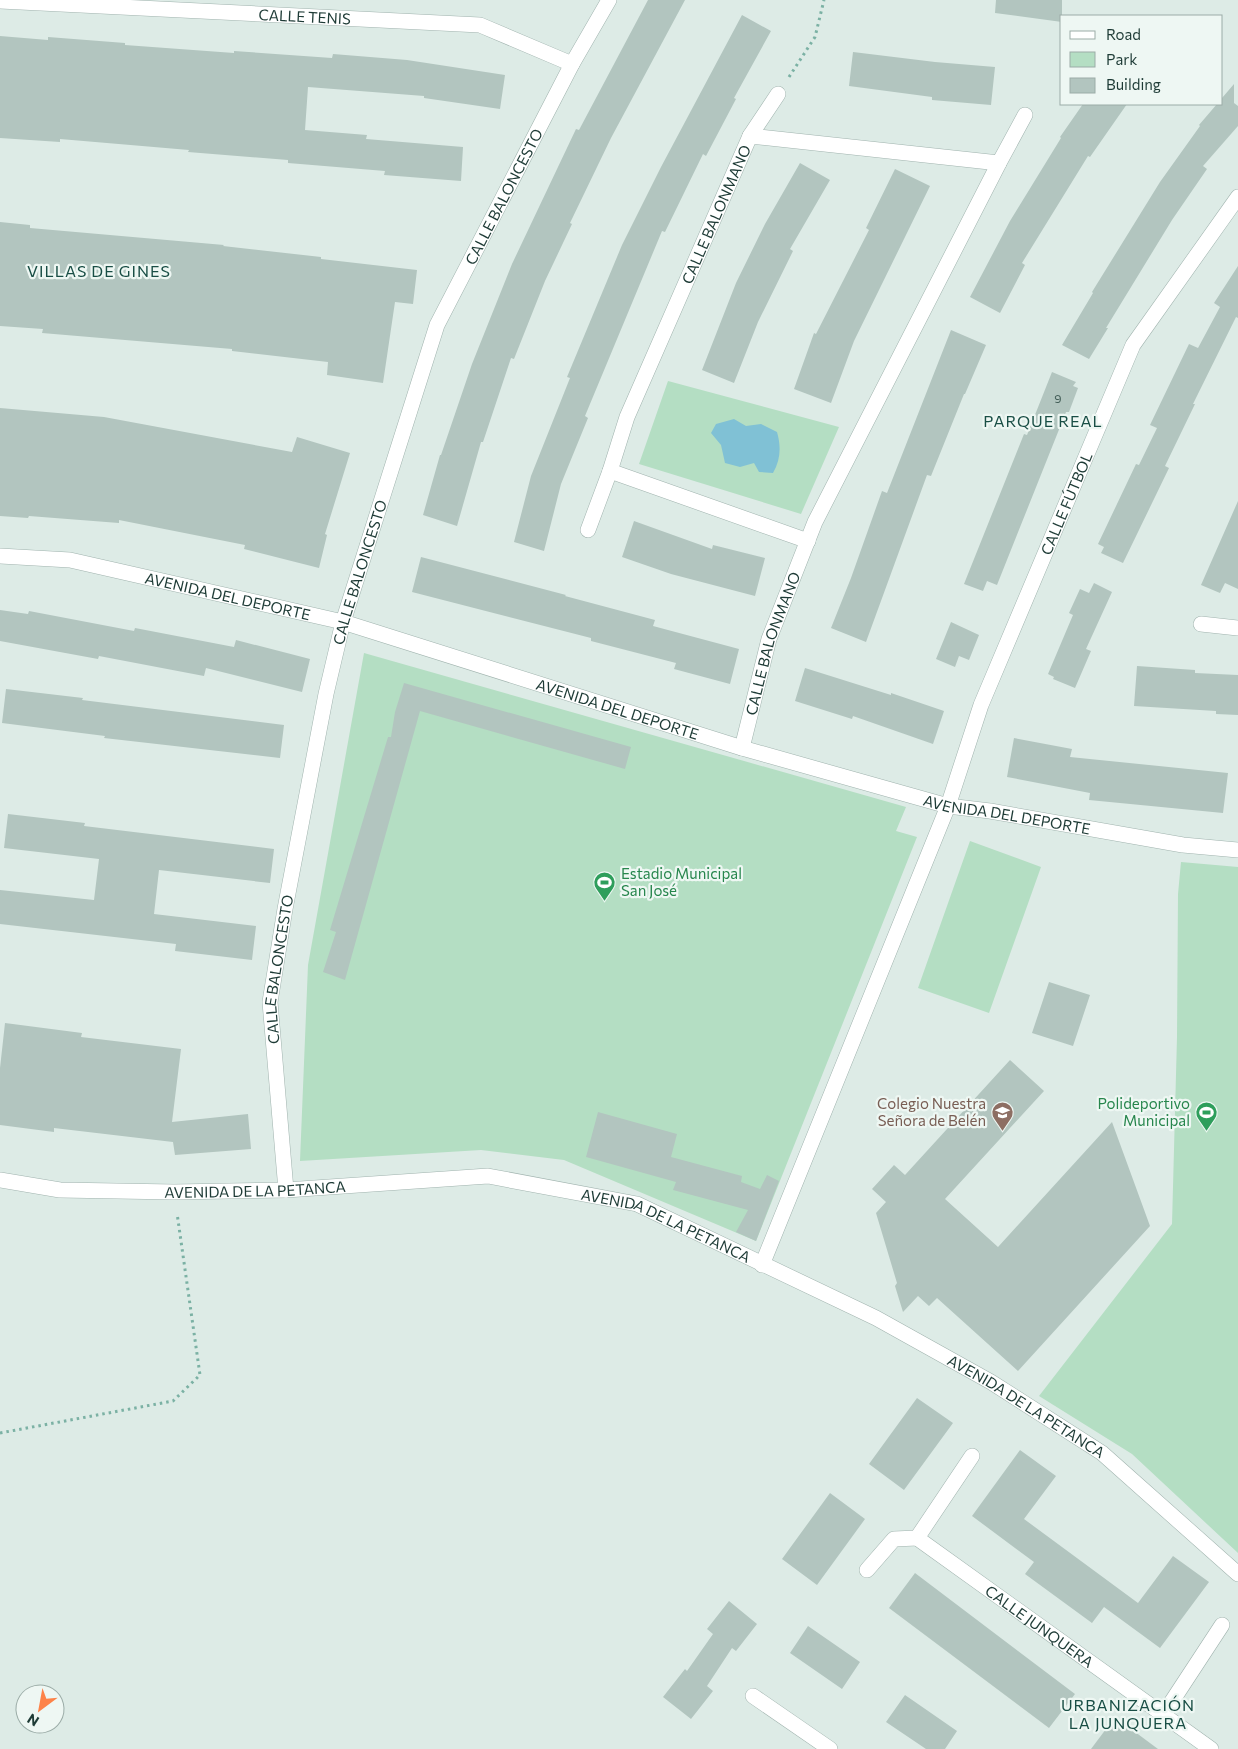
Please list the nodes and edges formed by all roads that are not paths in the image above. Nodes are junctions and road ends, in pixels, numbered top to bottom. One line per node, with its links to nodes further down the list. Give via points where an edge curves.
1 (609, 0): 3 (street, CALLE BALONCESTO)
2 (0, 1): 3 (street, CALLE TENIS, via 480,25)
3 (572, 64): 13 (street, CALLE BALONCESTO, via 437,325)
4 (778, 94): 6 (street)
5 (1026, 115): 7 (street, CALLE BALONMANO)
6 (750, 136): 7 (street, CALLE BALONMANO); 9 (street, CALLE BALONMANO, via 627,418)
7 (999, 163): 11 (street, CALLE BALONMANO)
8 (1238, 197): 17 (street, CALLE FÚTBOL, via 1133,345 981,705)
9 (610, 471): 10 (street, CALLE BALONMANO); 11 (street)
10 (588, 530)
11 (808, 541): 16 (street, CALLE BALONMANO, via 769,639)
12 (0, 556): 13 (street, AVENIDA DEL DEPORTE, via 70,560)
13 (343, 622): 16 (street, AVENIDA DEL DEPORTE); 20 (street, CALLE BALONCESTO, via 284,908 270,1002)
14 (1201, 624): 15 (street)
15 (1238, 628)
16 (742, 748): 17 (street, AVENIDA DEL DEPORTE)
17 (948, 806): 18 (street, AVENIDA DEL DEPORTE, via 1183,845); 21 (street, CALLE FÚTBOL)
18 (1238, 850)
19 (0, 1180): 20 (street, AVENIDA DE LA PETANCA, via 60,1190)
20 (286, 1190): 21 (street, AVENIDA DE LA PETANCA, via 488,1176 637,1204)
21 (762, 1265): 25 (street, AVENIDA DE LA PETANCA, via 876,1318 991,1382 1102,1453)
22 (972, 1456): 23 (street)
23 (917, 1538): 24 (street, via 894,1539); 28 (street, CALLE JUNQUERA)
24 (867, 1570)
25 (1238, 1574)
26 (1222, 1625): 28 (street)
27 (754, 1696): 29 (street)
28 (1163, 1715): 30 (street, CALLE JUNQUERA)
29 (830, 1749)
30 (1211, 1749)

